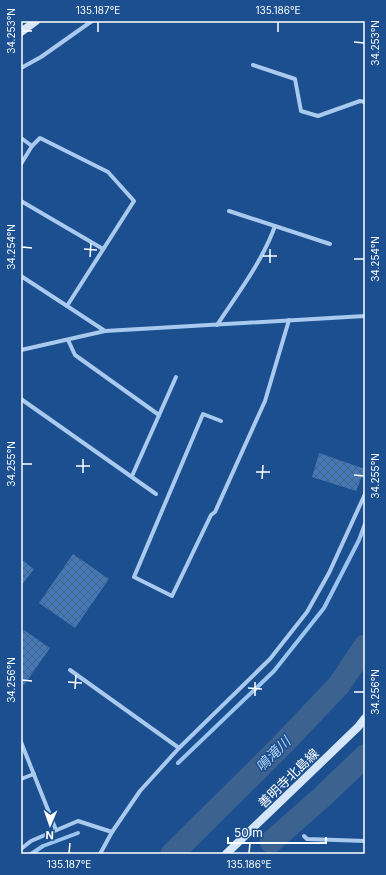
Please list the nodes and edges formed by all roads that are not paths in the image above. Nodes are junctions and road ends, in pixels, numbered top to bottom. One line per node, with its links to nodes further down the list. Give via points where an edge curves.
1 (36, 21): 3 (main road)
2 (92, 21): 5 (street)
3 (21, 32)
4 (253, 65): 6 (street, via 295,79 301,111 318,116 360,101)
5 (21, 68)
6 (364, 102)
7 (21, 138): 8 (street)
8 (32, 146): 9 (street); 14 (street, via 40,138 108,172 134,201)
9 (21, 164)
10 (21, 201): 14 (street)
11 (229, 211): 12 (street)
12 (275, 226): 13 (street); 19 (street, via 269,244)
13 (330, 244)
14 (103, 249): 16 (street)
15 (21, 276): 16 (street)
16 (67, 306): 20 (street)
17 (365, 316): 18 (street)
18 (289, 320): 19 (street); 26 (street, via 265,401 215,512 211,515 172,596 134,577 203,414)
19 (217, 325): 20 (street)
20 (106, 331): 21 (street)
21 (68, 340): 22 (street); 25 (street, via 75,355)
22 (21, 350)
23 (176, 377): 25 (street)
24 (21, 399): 27 (street)
25 (159, 415): 27 (street)
26 (220, 421)
27 (132, 476): 28 (street)
28 (156, 494)
29 (365, 494): 34 (street, via 329,573 307,612 270,659)
30 (70, 670): 34 (street)
31 (365, 718): 32 (main road, 善明寺北島線)
32 (362, 727): 43 (main road, 善明寺北島線)
33 (21, 742): 35 (street)
34 (179, 748): 38 (street, via 140,791)
35 (34, 774): 36 (street); 37 (street)
36 (21, 779)
37 (56, 830): 38 (street, via 78,821); 41 (street, via 31,841)
38 (112, 832): 42 (street)
39 (304, 836): 40 (street, via 307,840)
40 (365, 841)
41 (21, 849)
42 (100, 854)
43 (226, 854)

